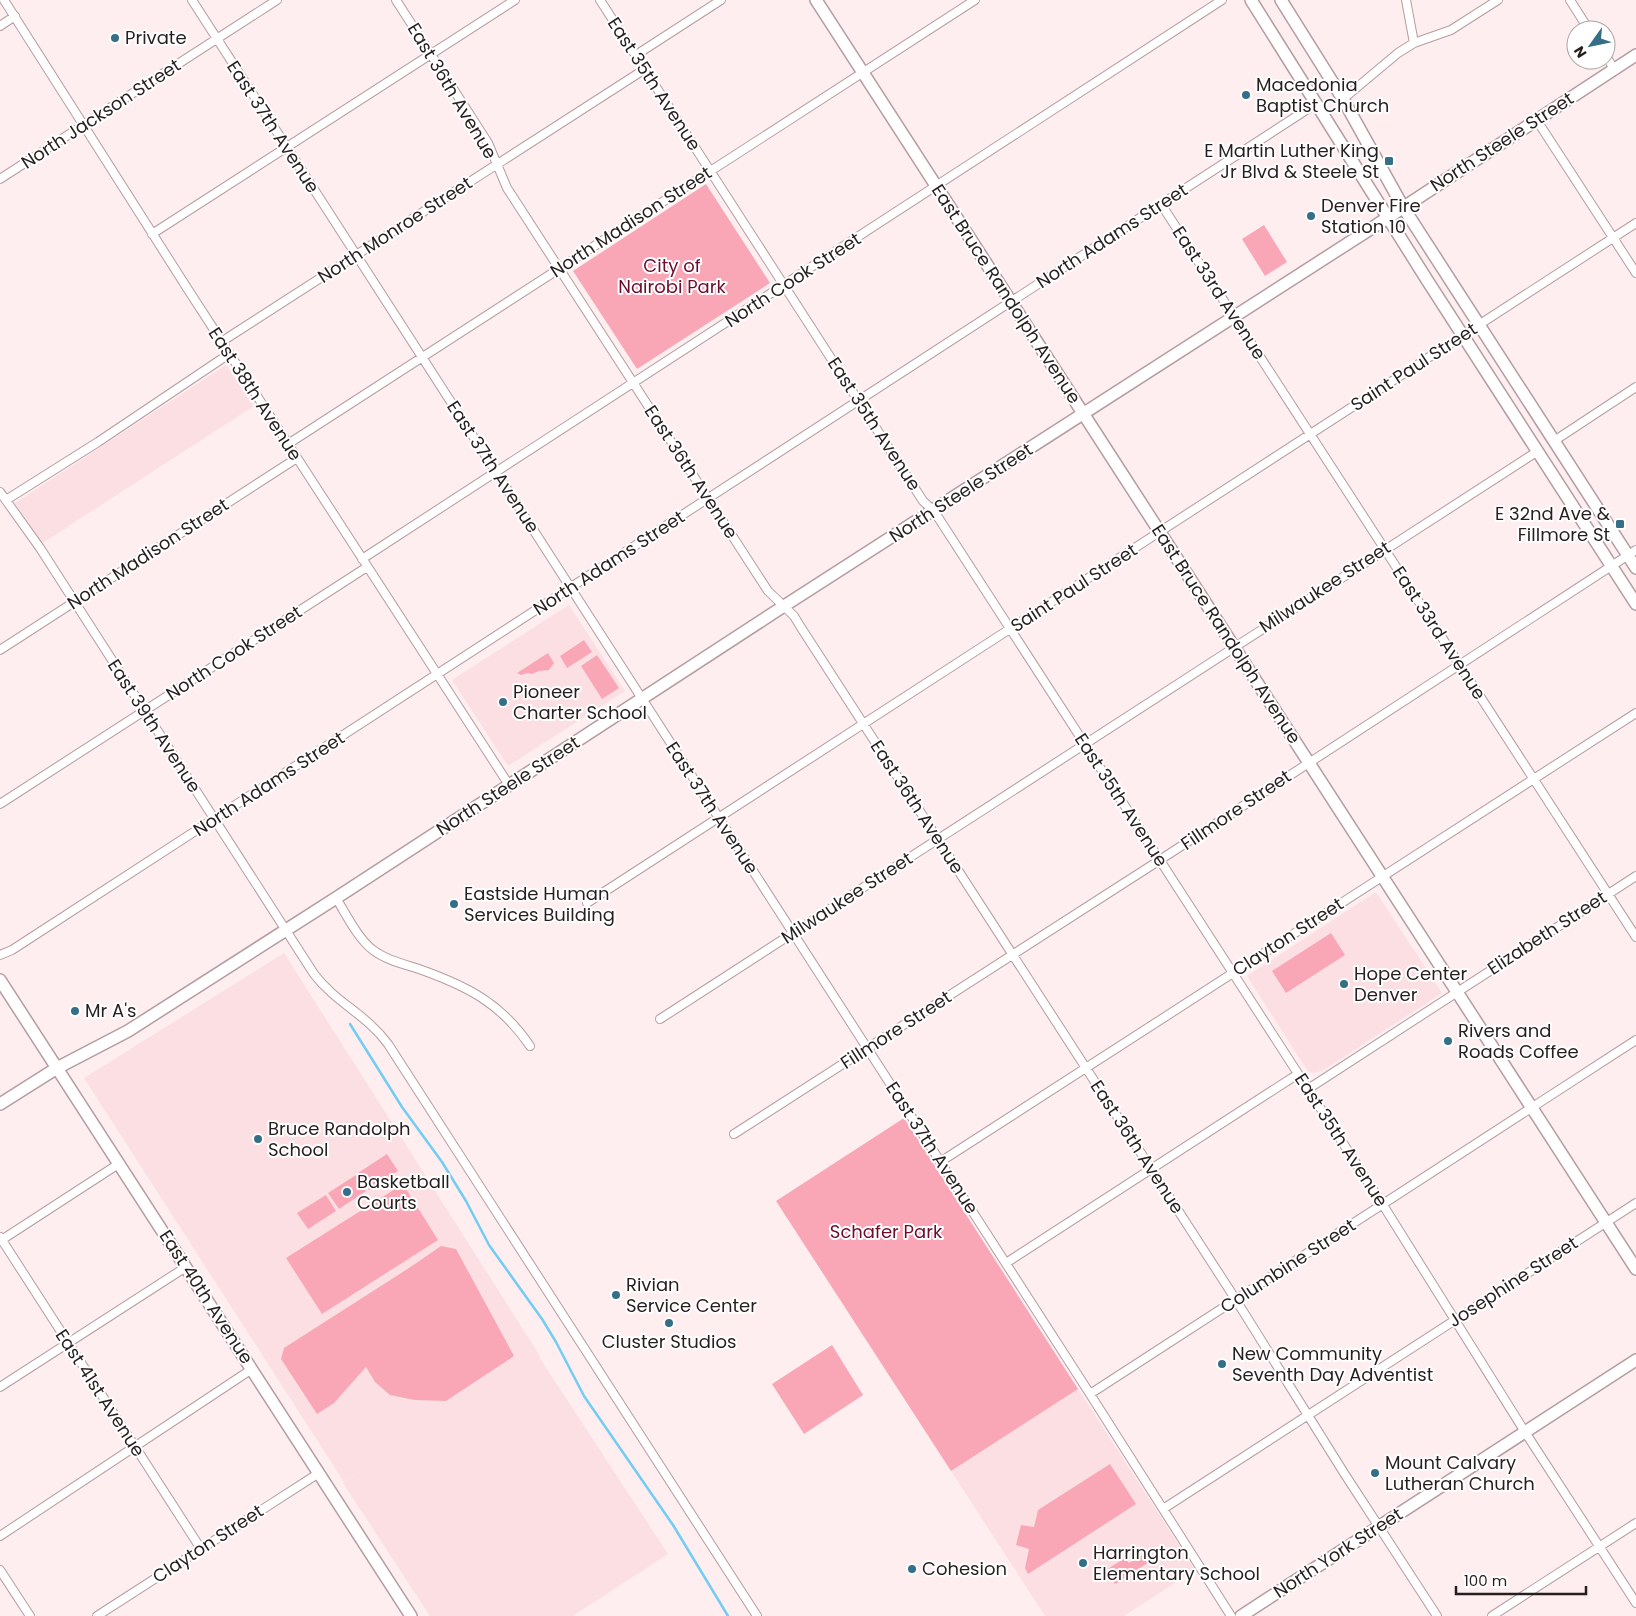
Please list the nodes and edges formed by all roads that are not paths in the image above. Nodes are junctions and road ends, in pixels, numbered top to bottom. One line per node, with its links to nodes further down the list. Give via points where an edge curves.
1 (4, 0): 16 (street, East 38th Avenue)
2 (192, 0): 19 (street, East 37th Avenue)
3 (277, 0): 19 (street, North Jackson Street)
4 (396, 0): 21 (street, East 36th Avenue)
5 (515, 0): 21 (street)
6 (600, 0): 22 (street, East 35th Avenue)
7 (721, 0): 22 (street)
8 (816, 0): 27 (street, East Bruce Randolph Avenue)
9 (974, 0): 27 (street, North Madison Street)
10 (1222, 0): 36 (street, North Cook Street)
11 (1251, 0): 29 (street)
12 (1281, 0): 28 (street)
13 (1406, 0): 20 (street)
14 (1498, 0): 20 (street, via 1450,30)
15 (1570, 0): 17 (street)
16 (15, 16): 18 (street); 31 (street, East 38th Avenue)
17 (1583, 20)
18 (0, 26)
19 (217, 39): 31 (street, North Jackson Street); 32 (street, East 37th Avenue)
20 (1414, 43): 28 (street, via 1381,65)
21 (431, 54): 32 (street); 33 (street, East 36th Avenue, via 488,143)
22 (636, 55): 25 (street, East 35th Avenue)
23 (1636, 55): 24 (street, North Steele Street)
24 (1616, 68)
25 (645, 69): 33 (street, North Monroe Street); 34 (street, East 35th Avenue)
26 (1612, 70): 30 (street, North Steele Street)
27 (863, 72): 34 (street, North Madison Street); 36 (street, East Bruce Randolph Avenue)
28 (1347, 95): 38 (street)
29 (1317, 103): 37 (street, North Adams Street); 39 (street)
30 (1536, 119): 38 (street, North Steele Street); 42 (street)
31 (83, 126): 35 (street, North Jackson Street); 41 (street, East 38th Avenue)
32 (286, 147): 41 (street); 43 (street, East 37th Avenue)
33 (497, 164): 43 (street, North Monroe Street); 44 (street, East 36th Avenue, via 507,188)
34 (711, 171): 44 (street, North Madison Street); 46 (street, East 35th Avenue)
35 (0, 179)
36 (937, 187): 46 (street, North Cook Street); 47 (street, East Bruce Randolph Avenue)
37 (1161, 204): 47 (street, North Adams Street); 48 (street, East 33rd Avenue)
38 (1404, 207): 39 (street, North Steele Street); 49 (street)
39 (1388, 218): 48 (street, North Steele Street); 50 (street)
40 (1636, 223): 42 (street, Saint Paul Street)
41 (152, 234): 51 (street, East 38th Avenue)
42 (1613, 238): 45 (street); 49 (street, Saint Paul Street)
43 (356, 255): 51 (street, North Monroe Street); 53 (street, East 37th Avenue)
44 (559, 269): 53 (street, North Madison Street); 54 (street, East 36th Avenue)
45 (1636, 273)
46 (784, 286): 54 (street, North Cook Street); 56 (street, East 35th Avenue)
47 (1012, 302): 56 (street, North Adams Street); 57 (street, East Bruce Randolph Avenue)
48 (1234, 316): 57 (street, North Steele Street); 58 (street, East 33rd Avenue)
49 (1479, 324): 50 (street, Saint Paul Street); 59 (street)
50 (1462, 335): 58 (street, Saint Paul Street); 61 (street)
51 (221, 342): 52 (street, East 38th Avenue)
52 (229, 354): 60 (street, East 38th Avenue); 66 (street)
53 (422, 357): 60 (street, North Madison Street); 63 (street, East 37th Avenue)
54 (633, 383): 63 (street, North Cook Street); 65 (street, East 36th Avenue)
55 (1636, 388): 59 (street)
56 (858, 400): 65 (street, North Adams Street); 67 (street, East 35th Avenue, via 923,501)
57 (1084, 414): 67 (street, North Steele Street); 68 (street, East Bruce Randolph Avenue)
58 (1310, 435): 68 (street, Saint Paul Street); 69 (street, East 33rd Avenue)
59 (1554, 441): 70 (street)
60 (288, 444): 62 (street, East 38th Avenue)
61 (1538, 451): 69 (street, Milwaukee Street); 72 (street)
62 (297, 458): 71 (street, East 38th Avenue); 76 (street, North Madison Street)
63 (496, 473): 71 (street, North Cook Street); 75 (street, East 37th Avenue)
64 (0, 492): 66 (street, East 39th Avenue)
65 (708, 498): 75 (street, North Adams Street); 78 (street, East 36th Avenue, via 768,591)
66 (6, 500): 76 (street, East 39th Avenue)
67 (934, 511): 78 (street, North Steele Street); 79 (street, East 35th Avenue)
68 (1160, 532): 79 (street, Saint Paul Street); 80 (street, East Bruce Randolph Avenue)
69 (1384, 548): 80 (street, Milwaukee Street); 82 (street, East 33rd Avenue)
70 (1632, 552): 72 (street, Fillmore Street); 74 (street)
71 (362, 559): 73 (street, East 38th Avenue)
72 (1612, 566): 77 (street); 82 (street, Fillmore Street)
73 (367, 567): 83 (street, East 38th Avenue); 85 (street, North Cook Street)
74 (1636, 568)
75 (570, 588): 83 (street, North Adams Street); 84 (street, East 37th Avenue)
76 (74, 602): 81 (street, North Madison Street); 85 (street, East 39th Avenue)
77 (1636, 604)
78 (784, 606): 84 (street, North Steele Street); 87 (street, East 36th Avenue)
79 (1010, 629): 87 (street, Saint Paul Street); 88 (street, East 35th Avenue)
80 (1234, 646): 88 (street, Milwaukee Street); 89 (street, East Bruce Randolph Avenue)
81 (0, 650)
82 (1459, 664): 89 (street, Fillmore Street); 90 (street, East 33rd Avenue)
83 (438, 674): 91 (street, East 38th Avenue); 94 (street, North Adams Street)
84 (642, 699): 91 (street, North Steele Street); 93 (street, East 37th Avenue)
85 (144, 711): 92 (street, North Cook Street); 94 (street, East 39th Avenue)
86 (1636, 713): 90 (street, Clayton Street)
87 (863, 724): 93 (street, Saint Paul Street); 95 (street, East 36th Avenue)
88 (1085, 744): 95 (street, Milwaukee Street); 96 (street, East 35th Avenue)
89 (1309, 762): 96 (street, Fillmore Street); 97 (street, East Bruce Randolph Avenue)
90 (1533, 779): 97 (street, Clayton Street); 99 (street, East 33rd Avenue)
91 (510, 785): 100 (street, North Steele Street)
92 (0, 804)
93 (718, 818): 101 (street, Saint Paul Street); 103 (street, East 37th Avenue)
94 (214, 820): 102 (street, East 39th Avenue); 105 (street, North Adams Street)
95 (938, 838): 103 (street, Milwaukee Street); 106 (street, East 36th Avenue)
96 (1160, 860): 106 (street, Fillmore Street); 107 (street, East 35th Avenue)
97 (1383, 876): 107 (street, Clayton Street); 109 (street, East Bruce Randolph Avenue)
98 (1636, 876): 99 (street, Elizabeth Street)
99 (1608, 894): 104 (street, East 33rd Avenue); 109 (street, Elizabeth Street)
100 (336, 898): 102 (street, North Steele Street); 112 (street, via 372,949 473,991 504,1013)
101 (587, 903)
102 (281, 932): 114 (street, North Steele Street, via 128,1031); 153 (street, East 39th Avenue, via 326,988 366,1019 388,1044)
103 (793, 933): 110 (street, Milwaukee Street); 113 (street, East 37th Avenue)
104 (1636, 937)
105 (0, 955)
106 (1013, 955): 113 (street, Fillmore Street); 115 (street, East 36th Avenue)
107 (1233, 973): 115 (street, Clayton Street); 116 (street, East 35th Avenue)
108 (0, 980): 114 (street, East 40th Avenue)
109 (1457, 991): 117 (street, Elizabeth Street); 119 (street, East Bruce Randolph Avenue)
110 (660, 1019)
111 (1636, 1040): 119 (street, Columbine Street)
112 (530, 1046)
113 (868, 1049): 120 (street, Fillmore Street); 121 (street, East 37th Avenue)
114 (58, 1068): 118 (street, North Steele Street); 122 (street, East 40th Avenue)
115 (1085, 1068): 121 (street, Clayton Street); 123 (street, East 36th Avenue)
116 (1298, 1074): 117 (street, East 35th Avenue); 123 (street)
117 (1308, 1089): 125 (street, East 35th Avenue)
118 (0, 1104)
119 (1532, 1108): 125 (street, Columbine Street); 126 (street, East Bruce Randolph Avenue)
120 (734, 1134)
121 (940, 1162): 128 (street, East 37th Avenue)
122 (120, 1163): 127 (street); 129 (street, East 40th Avenue)
123 (1151, 1169): 128 (street); 131 (street, East 36th Avenue)
124 (1636, 1202): 126 (street, Josephine Street)
125 (1383, 1204): 131 (street, Columbine Street); 132 (street, East 35th Avenue)
126 (1606, 1222): 130 (street, East Bruce Randolph Avenue); 132 (street, Josephine Street)
127 (1, 1239): 133 (street, East 41st Avenue)
128 (1006, 1263): 137 (street, East 37th Avenue)
129 (186, 1266): 133 (street); 135 (street, East 40th Avenue)
130 (1636, 1269)
131 (1236, 1300): 137 (street, Columbine Street); 138 (street, East 36th Avenue)
132 (1454, 1320): 138 (street, Josephine Street); 139 (street, East 35th Avenue)
133 (68, 1343): 136 (street); 140 (street, East 41st Avenue)
134 (1636, 1360): 139 (street, North York Street)
135 (252, 1369): 140 (street); 141 (street, East 40th Avenue)
136 (0, 1387)
137 (1090, 1394): 142 (street, East 37th Avenue)
138 (1309, 1415): 142 (street, Josephine Street); 144 (street, East 36th Avenue)
139 (1525, 1432): 144 (street, North York Street); 146 (street, East 35th Avenue)
140 (135, 1447): 145 (street); 147 (street, East 41st Avenue)
141 (319, 1473): 147 (street, Clayton Street); 152 (street, East 40th Avenue)
142 (1163, 1509): 154 (street, East 37th Avenue)
143 (1636, 1523): 146 (street)
144 (1378, 1527): 155 (street, North York Street); 156 (street, East 36th Avenue)
145 (0, 1536)
146 (1599, 1547): 149 (street, East 35th Avenue); 157 (street)
147 (201, 1549): 151 (street, Clayton Street)
148 (0, 1570): 150 (street)
149 (1636, 1603)
150 (30, 1616)
151 (96, 1616)
152 (411, 1616)
153 (757, 1616)
154 (1231, 1616)
155 (1241, 1616)
156 (1436, 1616)
157 (1492, 1616)

